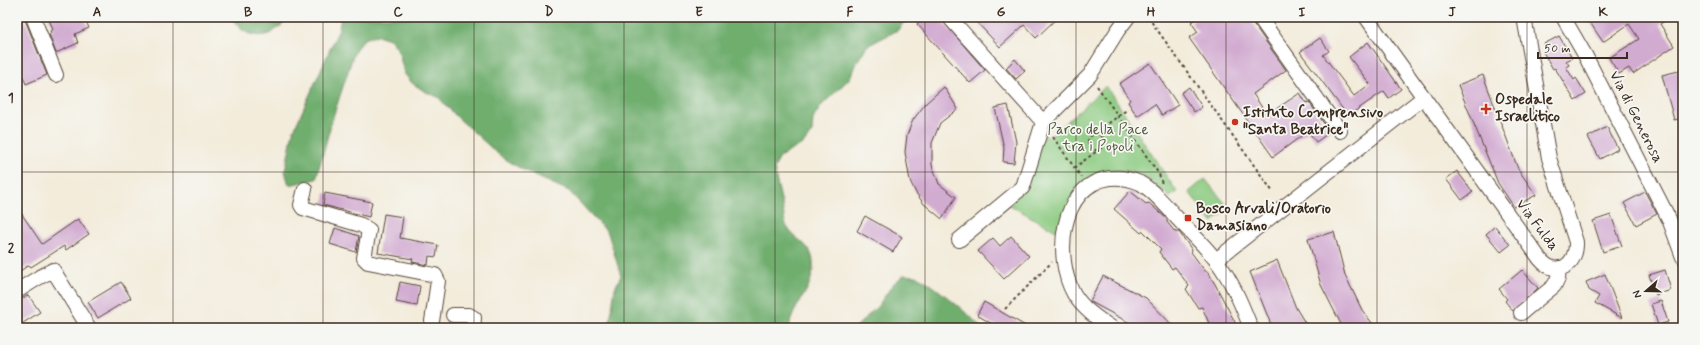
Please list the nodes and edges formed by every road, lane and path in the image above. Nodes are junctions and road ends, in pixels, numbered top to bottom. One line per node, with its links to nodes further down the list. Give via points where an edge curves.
1 (33, 17): 9 (street)
2 (949, 17): 14 (street)
3 (1128, 17): 10 (street)
4 (1148, 17): 21 (path)
5 (1259, 17): 15 (street)
6 (1366, 17): 11 (street, Via Fulda)
7 (1524, 17): 27 (street, Via Fulda, via 1549,158 1576,242 1572,261)
8 (1563, 17): 25 (street, Via di Generosa, via 1669,219)
9 (56, 75)
10 (1090, 75): 13 (path); 14 (street)
11 (1424, 97): 26 (street); 27 (street, Via Fulda, via 1540,259 1548,266)
12 (1128, 109): 13 (path)
13 (1118, 116): 16 (path); 22 (path, via 1159,174 1162,183)
14 (1043, 122): 18 (path); 23 (street, via 1023,187)
15 (1340, 131)
16 (1094, 134): 17 (path, via 1100,135 1104,142); 17 (path, via 1088,139 1088,144 1093,150)
17 (1098, 150): 18 (path)
18 (1074, 168): 19 (path)
19 (1088, 188): 22 (street, via 1110,178 1129,180 1144,186); 24 (street, via 1069,212)
20 (305, 189): 33 (street, via 300,205 303,208 361,224 368,230 364,258 368,262 436,275 438,281)
21 (1272, 192)
22 (1157, 198): 26 (street)
23 (959, 240)
24 (1063, 251): 29 (path); 35 (street, via 1067,277 1075,295 1087,310)
25 (1683, 257)
26 (1216, 260): 36 (street, via 1232,285)
27 (1559, 268): 30 (street, via 1554,286)
28 (17, 291): 32 (street, via 53,270)
29 (1004, 309)
30 (1521, 313)
31 (453, 315): 34 (street, via 474,318)
32 (89, 328)
33 (431, 328)
34 (473, 328)
35 (1112, 328)
36 (1251, 328)

